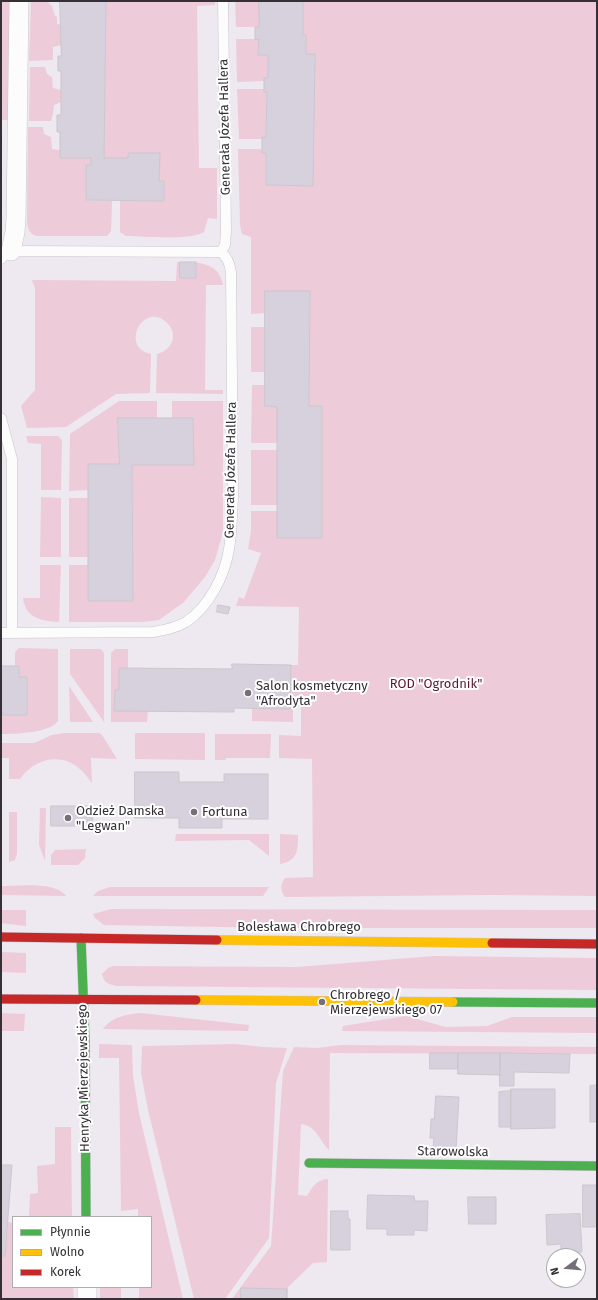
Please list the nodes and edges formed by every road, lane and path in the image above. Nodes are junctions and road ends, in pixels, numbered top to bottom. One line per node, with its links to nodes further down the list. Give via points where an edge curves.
1 (19, 1): 4 (street, via 16,218 15,232)
2 (223, 1): 3 (lane, Generała Józefa Hallera, via 226,231)
3 (221, 252): 4 (lane); 7 (lane, Generała Józefa Hallera, via 227,259 231,272 233,497 229,550 219,581 198,612 185,623 165,630)
4 (6, 255)
5 (1, 418): 7 (lane, via 12,459)
6 (1, 632): 7 (lane, Generała Józefa Hallera)
7 (12, 632)
8 (1, 937): 9 (street, Bolesława Chrobrego)
9 (81, 938): 10 (street, Bolesława Chrobrego); 12 (street, Henryka Mierzejewskiego)
10 (597, 944)
11 (1, 998): 12 (street)
12 (82, 999): 13 (street); 16 (street, Henryka Mierzejewskiego, via 85,1041)
13 (597, 1003)
14 (309, 1164): 15 (street, Starowolska)
15 (597, 1166)
16 (86, 1216)
17 (87, 1288): 18 (street)
18 (87, 1299)

